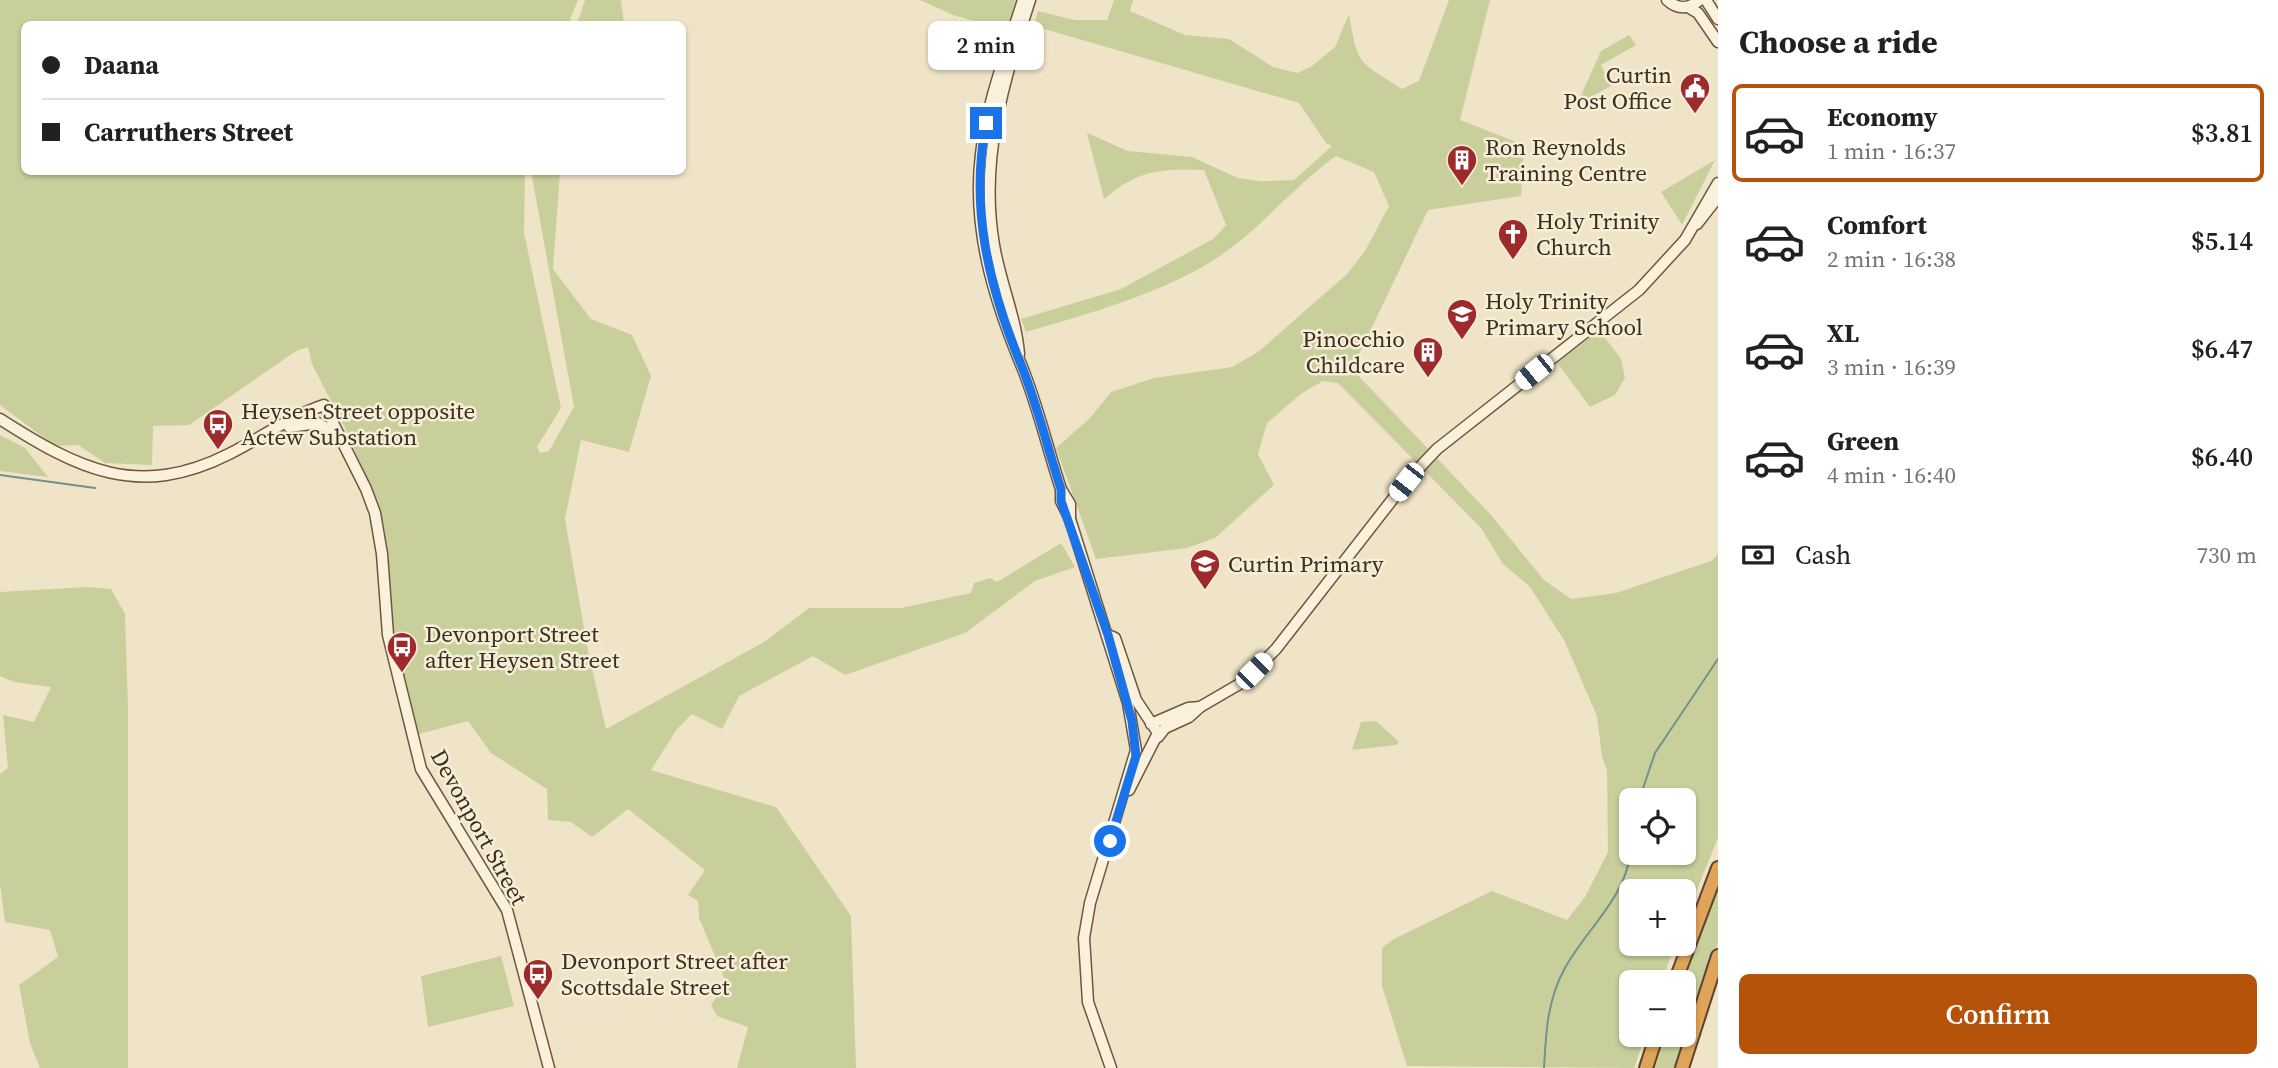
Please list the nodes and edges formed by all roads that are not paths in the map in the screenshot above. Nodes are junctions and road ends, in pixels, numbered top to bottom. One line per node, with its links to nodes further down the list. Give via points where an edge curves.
1 (1023, 0): 12 (main road, via 992,97 979,180 984,250)
2 (1030, 0): 12 (main road, via 1000,96 988,188 994,246)
3 (1667, 0): 6 (main road)
4 (1700, 0): 6 (main road)
5 (1706, 0): 7 (main road)
6 (1688, 7): 8 (main road, via 1699,13)
7 (1718, 19)
8 (1718, 42)
9 (1718, 183): 11 (main road)
10 (1718, 197): 11 (main road)
11 (1692, 230): 17 (main road, via 1639,290 1437,449 1276,649 1243,682)
12 (1020, 362): 16 (main road, via 1061,489 1070,504 1070,519)
13 (0, 419): 14 (main road, via 72,463 113,474 148,476 209,463)
14 (284, 428): 15 (main road, via 321,424); 15 (main road, Devonport Street, via 290,420 325,407)
15 (347, 449): 26 (main road, Devonport Street, via 379,531 388,635 418,760 507,910)
16 (1108, 635): 18 (main road, via 1115,638 1136,700); 19 (main road)
17 (1200, 707): 18 (main road); 20 (main road, via 1165,728)
18 (1151, 723): 19 (main road, via 1140,723); 20 (main road)
19 (1133, 736): 20 (main road, via 1144,748); 21 (main road, via 1136,756)
20 (1156, 740): 21 (main road)
21 (1122, 803): 27 (main road, via 1090,903 1084,949 1088,1002)
22 (1718, 868): 24 (highway)
23 (1718, 956): 29 (highway)
24 (1680, 970)
25 (1653, 1047): 28 (highway)
26 (549, 1068)
27 (1111, 1068)
28 (1646, 1068)
29 (1682, 1068)

